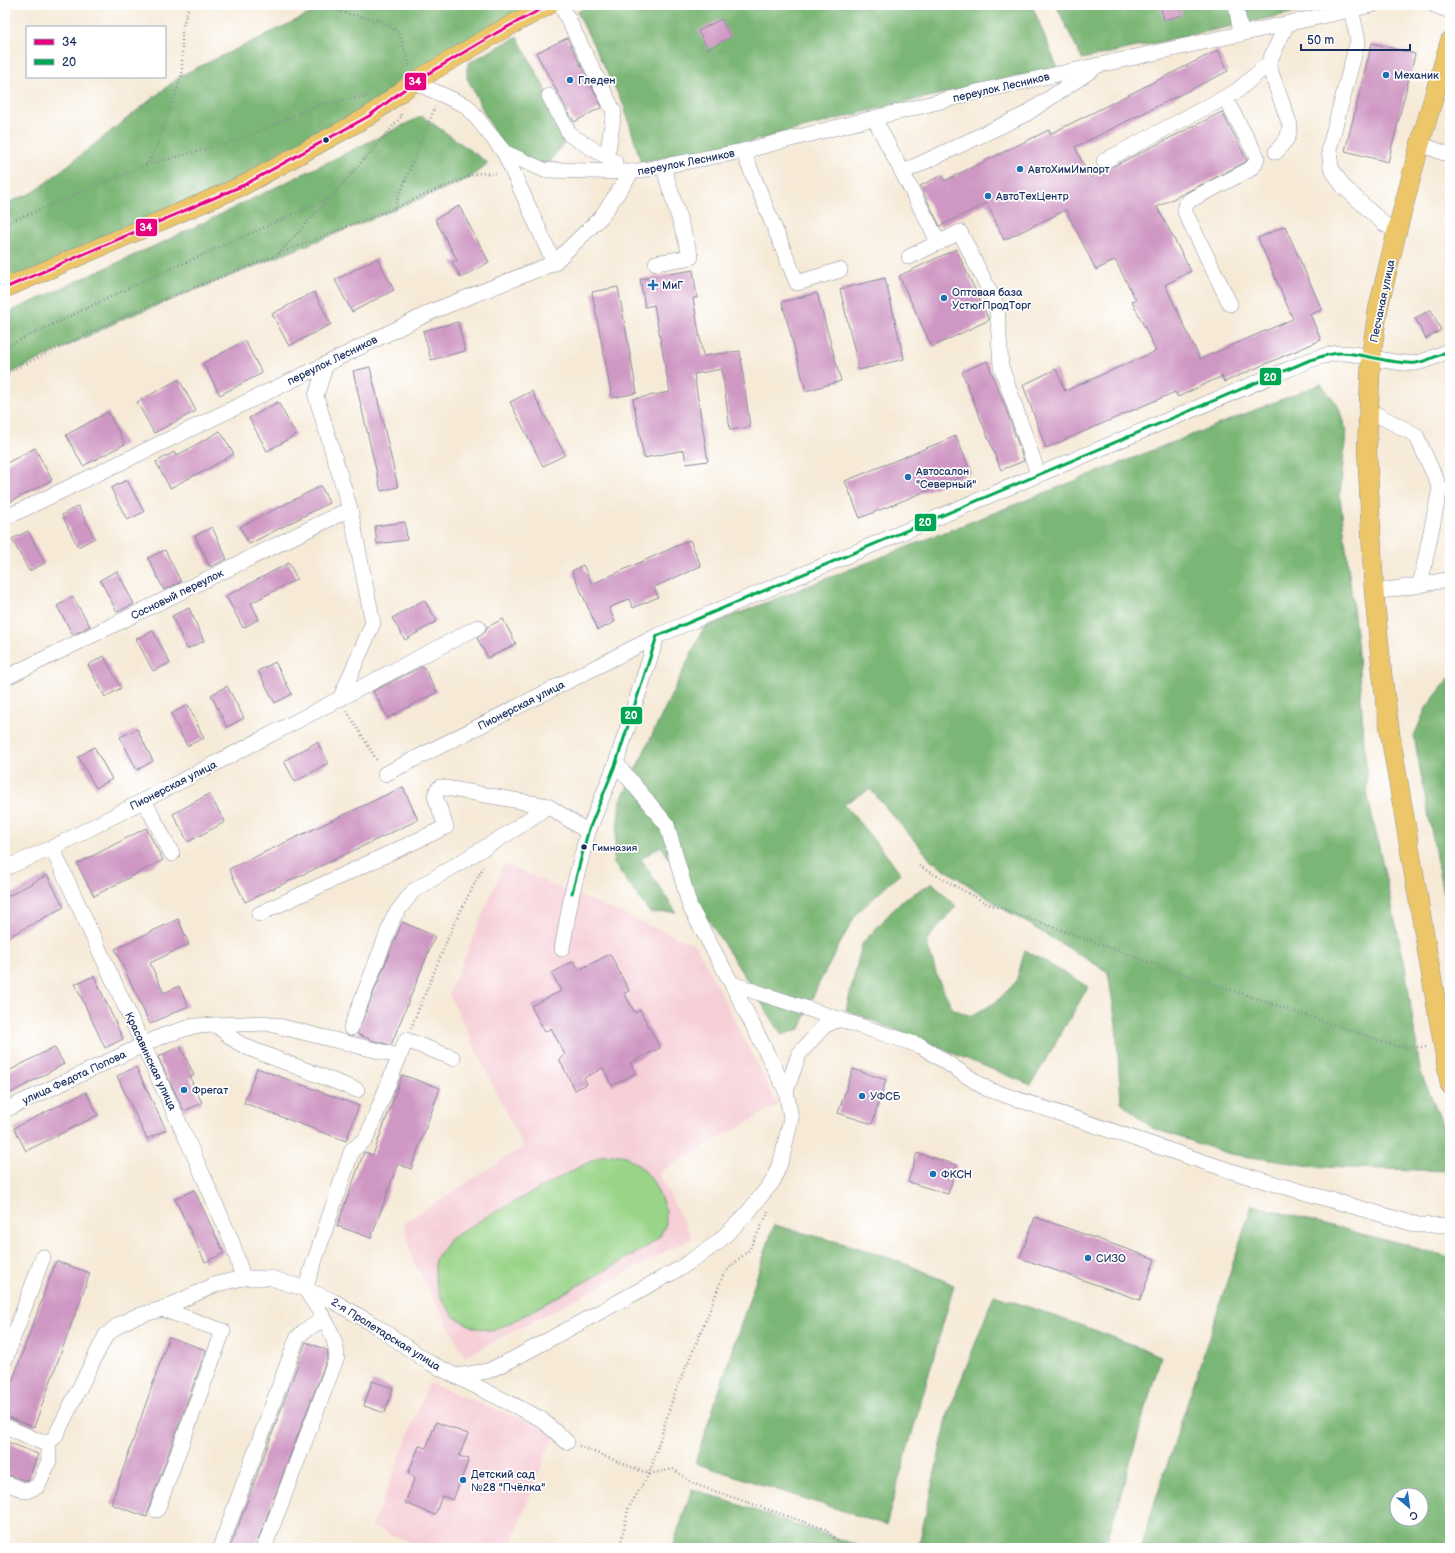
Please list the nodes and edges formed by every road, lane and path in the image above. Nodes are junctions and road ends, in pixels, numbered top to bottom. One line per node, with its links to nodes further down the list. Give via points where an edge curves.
1 (190, 5): 28 (path, via 182,29 182,75 156,148)
2 (318, 5): 15 (path, via 380,21 399,32)
3 (549, 5): 15 (main road)
4 (560, 5): 26 (street, via 614,112)
5 (1236, 5): 11 (street)
6 (1372, 5): 8 (street, переулок Лесников)
7 (1434, 5): 9 (street)
8 (1351, 9): 10 (street, переулок Лесников); 36 (street, via 1358,40 1329,149 1331,168 1343,186 1384,224)
9 (1450, 11)
10 (1286, 24): 11 (street, переулок Лесников); 13 (street)
11 (1241, 34): 14 (street, переулок Лесников)
12 (1450, 41): 21 (main road, Песчаная улица)
13 (1268, 64): 18 (street, via 1237,92); 24 (street, via 1290,125 1288,137)
14 (1100, 65): 20 (street, переулок Лесников); 31 (street, via 1026,114)
15 (414, 82): 16 (street, переулок Лесников); 19 (main road)
16 (440, 93): 23 (street, переулок Лесников, via 467,106); 34 (path)
17 (549, 96): 26 (street, via 570,135)
18 (1225, 98): 27 (street); 44 (street, via 1257,157 1255,164 1249,170 1190,200 1185,206 1185,212)
19 (386, 103): 28 (path, via 376,94 320,104 240,140); 33 (path, via 402,116); 43 (main road, via 369,116 244,185)
20 (874, 118): 22 (street, переулок Лесников); 31 (street)
21 (1420, 144): 25 (street); 36 (main road, Песчаная улица)
22 (743, 151): 29 (street, переулок Лесников); 42 (street, via 797,283)
23 (504, 152): 30 (street, переулок Лесников, via 544,170); 32 (street)
24 (1276, 152)
25 (1450, 153)
26 (607, 157): 30 (street)
27 (1104, 161)
28 (146, 165): 35 (path)
29 (663, 166): 30 (street, переулок Лесников); 41 (street, via 691,257)
30 (632, 172): 40 (street, переулок Лесников, via 601,217)
31 (903, 172): 37 (street)
32 (514, 174): 34 (path, via 477,173); 40 (street)
33 (330, 198): 38 (path); 45 (path, via 148,279)
34 (394, 208): 38 (path)
35 (5, 224)
36 (1397, 231): 47 (main road, Песчаная улица, via 1378,309)
37 (939, 243): 39 (street); 51 (street, via 960,232 997,306 1001,366)
38 (277, 256): 49 (path, via 126,315)
39 (909, 257)
40 (554, 263): 48 (street, переулок Лесников, via 433,311)
41 (656, 263)
42 (840, 270)
43 (5, 288)
44 (1230, 304)
45 (5, 348)
46 (1450, 350): 47 (street, Пионерская улица, via 1415,363)
47 (1371, 357): 50 (main road, Песчаная улица); 51 (street, Пионерская улица, via 1342,353 1310,360)
48 (326, 364): 52 (street, via 316,396); 53 (street, переулок Лесников)
49 (5, 374)
50 (1368, 410): 55 (street, via 1416,435 1440,488); 56 (main road, Песчаная улица, via 1367,449)
51 (1038, 474): 58 (street, Пионерская улица)
52 (350, 509): 59 (street, Сосновый переулок); 60 (street, via 373,623)
53 (5, 518)
54 (1450, 579): 55 (street)
55 (1420, 585): 56 (street)
56 (1374, 592): 79 (main road, Песчаная улица, via 1390,732)
57 (478, 627): 60 (street, Пионерская улица)
58 (657, 636): 61 (street); 62 (street, Пионерская улица)
59 (5, 678)
60 (340, 699): 62 (path); 63 (street, Пионерская улица)
61 (616, 764): 65 (street); 73 (street, via 667,826 690,907)
62 (385, 774)
63 (144, 800): 66 (street, Пионерская улица); 67 (street)
64 (548, 806): 65 (street); 71 (street, via 440,787 435,796 446,827); 76 (street, via 413,891 394,916)
65 (588, 832): 72 (street, via 572,893)
66 (52, 848): 70 (street, Пионерская улица); 78 (street, Красавинская улица)
67 (172, 854)
68 (486, 860): 77 (path, via 453,926)
69 (919, 866): 79 (path, via 986,903 1169,969 1399,1047)
70 (5, 868)
71 (259, 914)
72 (562, 949)
73 (732, 984): 74 (street); 84 (street)
74 (840, 1019): 84 (street, via 824,1026 799,1054); 87 (street, via 921,1046 987,1089 1237,1173 1418,1225)
75 (216, 1025): 78 (street, улица Федота Попова, via 194,1026); 80 (street, улица Федота Попова, via 266,1023); 83 (street, via 237,1042 251,1049)
76 (351, 1028)
77 (406, 1040): 80 (street); 81 (street)
78 (144, 1044): 85 (street, улица Федота Попова); 89 (street, Красавинская улица, via 232,1242)
79 (1444, 1047): 82 (main road, Песчаная улица)
80 (399, 1056): 90 (street, via 366,1139 352,1150)
81 (453, 1058)
82 (1450, 1085)
83 (357, 1090)
84 (786, 1091): 94 (street, via 790,1118 782,1158 773,1181 745,1216 717,1243 679,1269 513,1359 488,1371)
85 (5, 1110)
86 (768, 1208): 98 (path, via 767,1216 749,1250 724,1273 674,1395)
87 (1450, 1225)
88 (43, 1257): 93 (street)
89 (243, 1278): 90 (street, 2-я Пролетарская улица, via 271,1278); 91 (street, 2-я Пролетарская улица, via 218,1284)
90 (305, 1289): 92 (street); 94 (street, 2-я Пролетарская улица, via 333,1301 373,1324 430,1363)
91 (162, 1308): 96 (street, 2-я Пролетарская улица, via 134,1317 106,1335 55,1437); 100 (street, via 223,1331)
92 (324, 1319): 101 (street, via 297,1338); 102 (street, via 337,1348 337,1357)
93 (5, 1360)
94 (456, 1376): 97 (street, 2-я Пролетарская улица, via 541,1419)
95 (5, 1426): 96 (street, via 41,1442)
96 (48, 1442): 99 (street, via 49,1461 38,1486 27,1491)
97 (567, 1442): 98 (path)
98 (649, 1474): 103 (path, via 628,1510 621,1543); 104 (path, via 673,1469 694,1484 825,1529)
99 (5, 1483)
100 (158, 1510)
101 (220, 1548)
102 (264, 1548)
103 (623, 1548)
104 (845, 1548)

